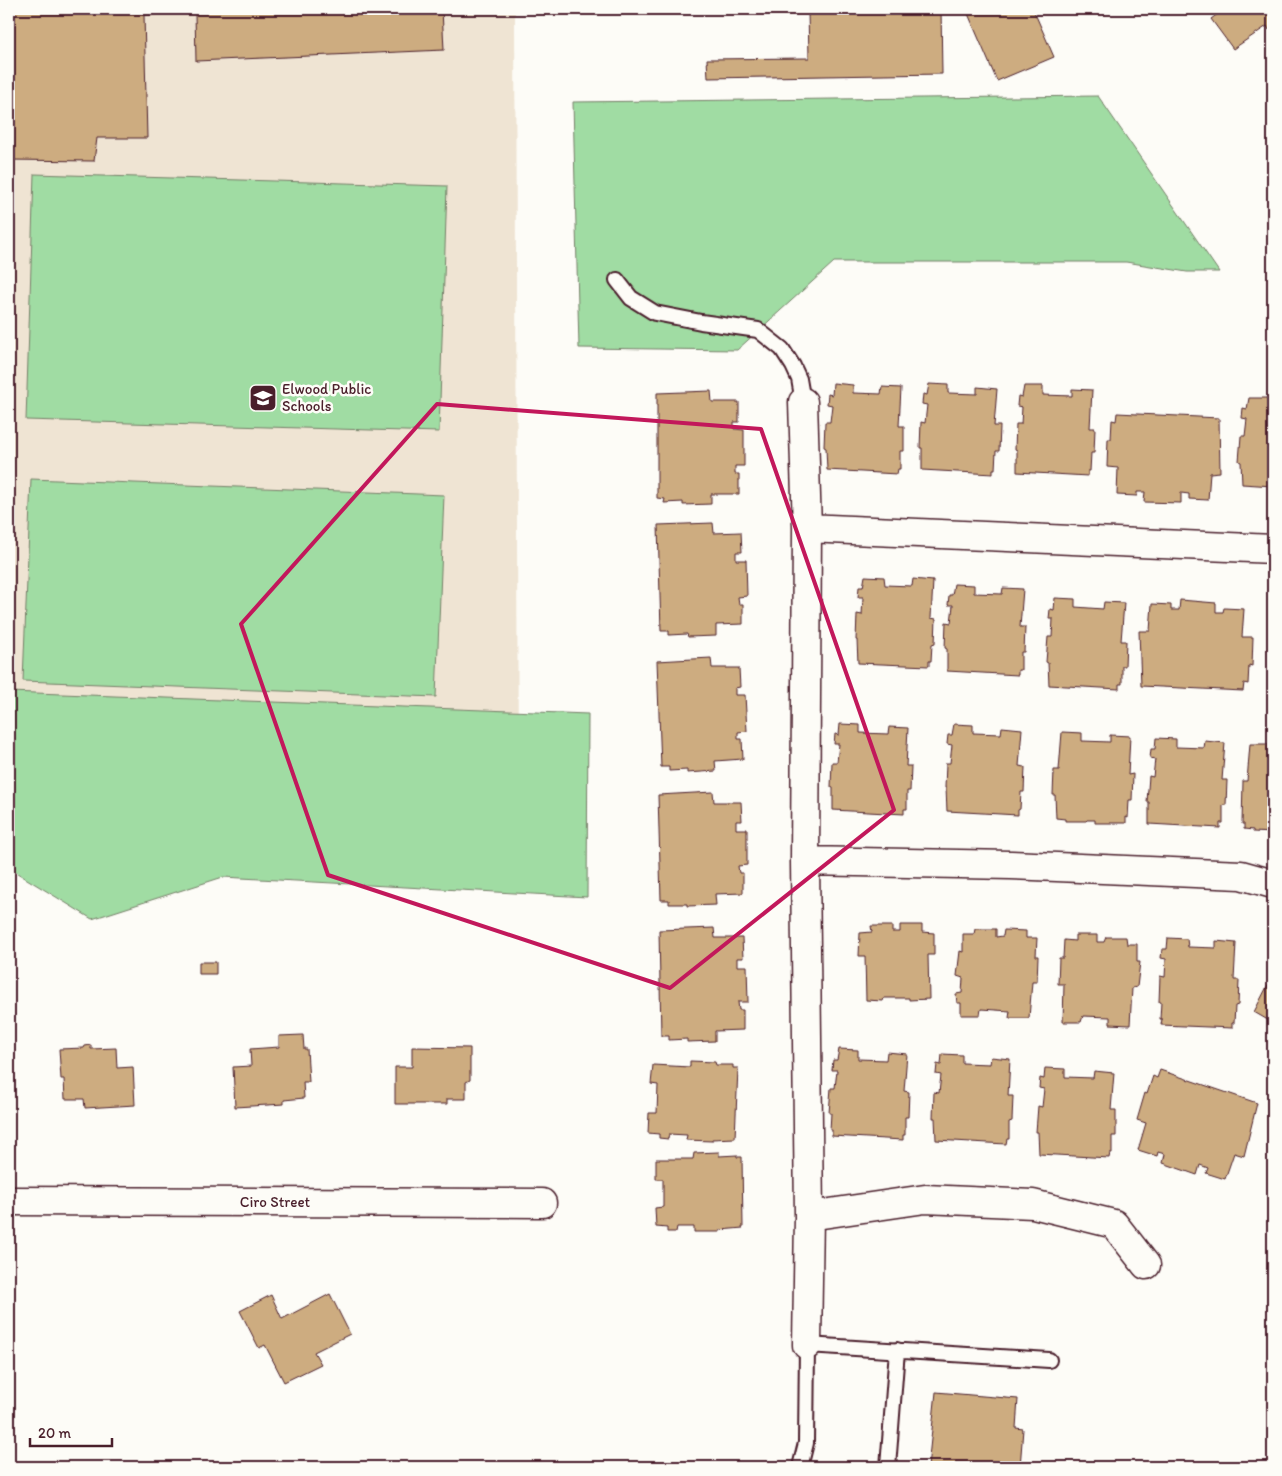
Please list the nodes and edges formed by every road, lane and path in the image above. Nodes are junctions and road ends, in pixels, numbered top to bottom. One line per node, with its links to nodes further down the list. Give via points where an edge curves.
1 (617, 280): 2 (lane, via 631,298 655,313 758,330 782,349 793,366)
2 (803, 402): 3 (street)
3 (807, 528): 4 (street); 5 (street)
4 (1273, 549)
5 (805, 862): 6 (street, via 1011,865 1241,875); 9 (street)
6 (1273, 884)
7 (9, 1201): 8 (street, Ciro Street)
8 (542, 1203)
9 (809, 1216): 10 (street, via 925,1199 1033,1204 1114,1224); 11 (street)
10 (1146, 1265)
11 (807, 1345): 12 (lane); 14 (lane, via 806,1443)
12 (897, 1350): 13 (lane); 15 (lane)
13 (1049, 1360)
14 (800, 1467)
15 (888, 1467)

